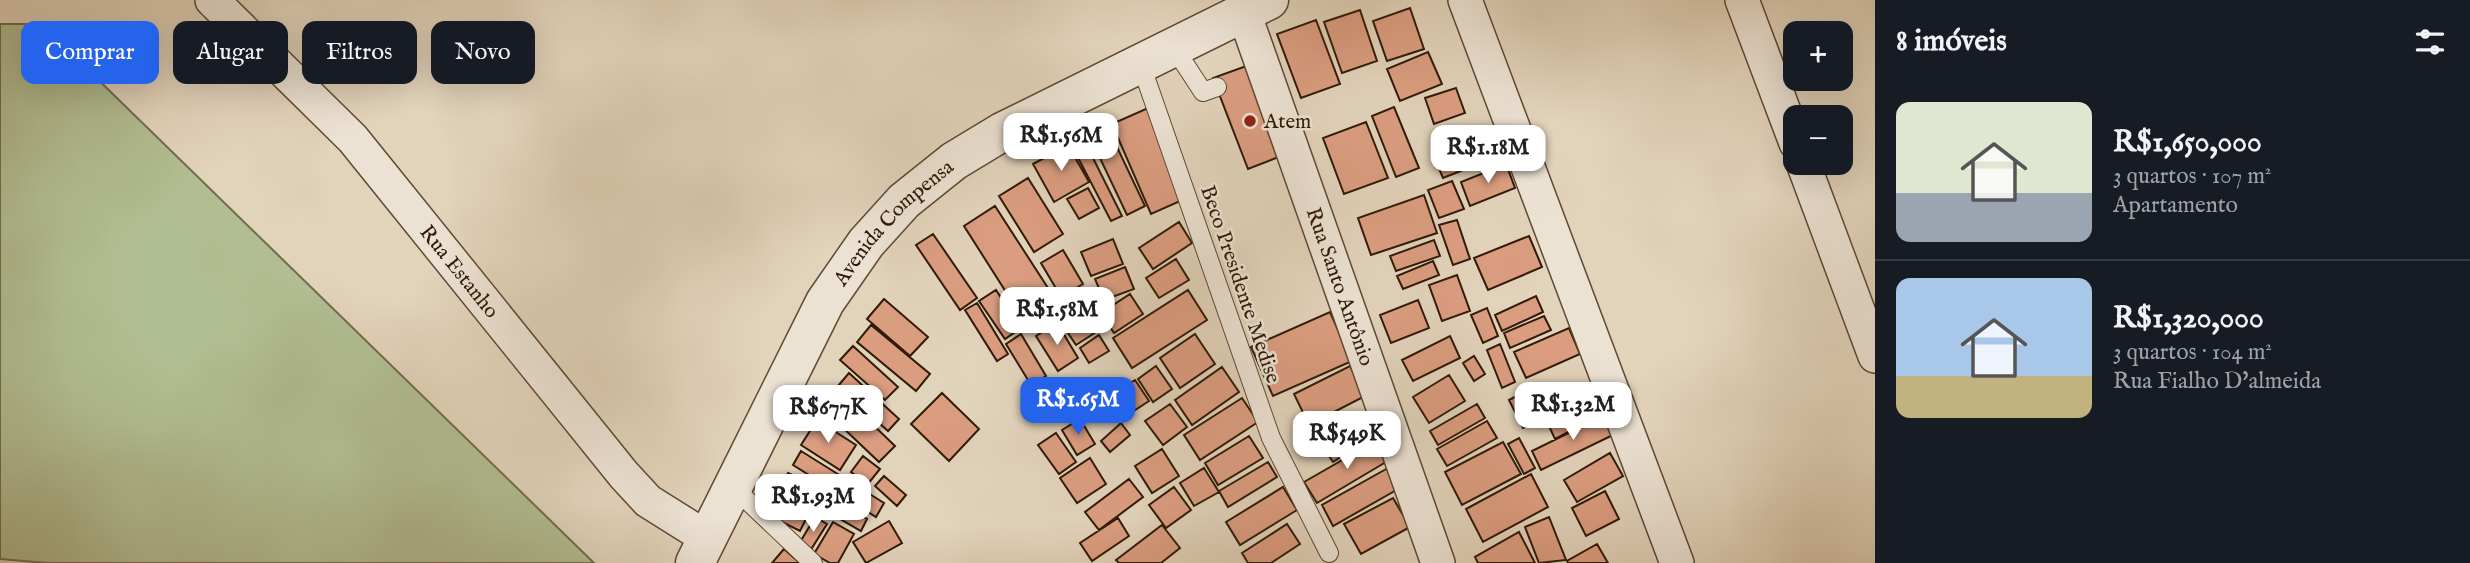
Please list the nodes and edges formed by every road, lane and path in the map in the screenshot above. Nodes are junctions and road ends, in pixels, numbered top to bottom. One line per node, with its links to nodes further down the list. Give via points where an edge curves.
1 (212, 0): 11 (street, Rua Estanho, via 352,139 624,475)
2 (1465, 0): 15 (street)
3 (1742, 0): 7 (street)
4 (1256, 6): 5 (street, Avenida Compensa); 14 (street, Rua Santo Antônio, via 1258,69)
5 (1157, 54): 6 (lane, via 1203,92); 10 (street, Avenida Compensa, via 1002,132 954,161 904,201 866,243 825,302); 12 (lane, Beco Presidente Medise, via 1271,438)
6 (1217, 87)
7 (1783, 109)
8 (1807, 175): 9 (street)
9 (1875, 356)
10 (733, 487): 11 (street, Avenida Compensa); 13 (lane)
11 (701, 551)
12 (1329, 553)
13 (813, 563)
14 (1438, 563)
15 (1677, 563)

